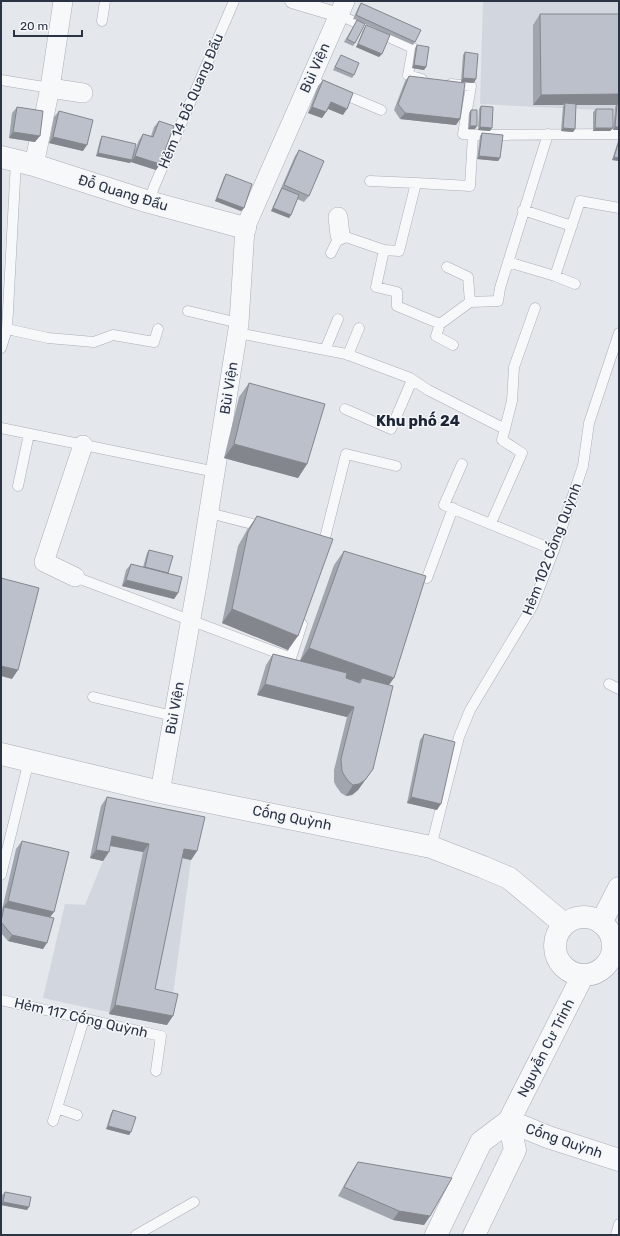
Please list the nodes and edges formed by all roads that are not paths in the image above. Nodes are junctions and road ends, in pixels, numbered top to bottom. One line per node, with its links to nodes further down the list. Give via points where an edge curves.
1 (63, 1): 9 (street)
2 (105, 1): 6 (lane)
3 (234, 1): 18 (lane, Hẻm 14 Ðỗ Quang Ðẩu)
4 (292, 1): 5 (street)
5 (342, 8): 8 (street, Bùi Viện); 12 (lane, via 412,48 408,75 471,86)
6 (102, 21)
7 (1, 80): 9 (lane)
8 (310, 80): 11 (lane); 22 (street, Bùi Viện)
9 (50, 88): 10 (street); 15 (street)
10 (84, 93)
11 (381, 110)
12 (468, 134): 13 (lane); 17 (lane, via 470,186)
13 (548, 134): 14 (lane); 20 (lane)
14 (619, 134)
15 (17, 161): 18 (street, Ðỗ Quang Ðẩu); 36 (lane)
16 (370, 182): 17 (lane)
17 (416, 183): 23 (lane, via 399,251)
18 (149, 202): 22 (street, Ðỗ Quang Ðẩu)
19 (619, 208): 21 (lane, via 580,200)
20 (523, 210): 21 (lane); 25 (lane)
21 (572, 226): 27 (lane)
22 (245, 228): 34 (street, Bùi Viện)
23 (384, 250): 24 (lane, via 339,226); 33 (lane, via 376,287 397,292 397,306)
24 (331, 253)
25 (508, 262): 27 (lane); 29 (lane, via 498,301)
26 (447, 267): 29 (lane, via 468,276)
27 (555, 276): 28 (lane)
28 (575, 284)
29 (470, 302): 33 (lane)
30 (535, 308): 46 (lane, via 514,366 512,401)
31 (188, 310): 34 (lane)
32 (338, 319): 41 (lane)
33 (440, 324): 39 (lane, via 436,336)
34 (239, 328): 41 (lane); 51 (street, Bùi Viện)
35 (359, 328): 42 (lane)
36 (7, 329): 37 (lane, via 48,338 94,342 113,335 154,342); 40 (lane)
37 (158, 329)
38 (619, 333): 58 (lane, Hẻm 102 Cống Quỳnh, via 589,423 583,466)
39 (453, 345)
40 (1, 349)
41 (325, 350): 42 (lane)
42 (348, 355): 43 (lane)
43 (412, 380): 44 (lane, via 391,428); 46 (lane)
44 (345, 409)
45 (1, 428): 47 (lane)
46 (505, 429): 55 (lane, via 502,440 522,453)
47 (29, 434): 48 (lane); 52 (lane)
48 (83, 445): 51 (lane); 59 (street, via 44,562)
49 (462, 464): 53 (lane, via 444,505)
50 (396, 466): 57 (lane, via 346,454 324,542)
51 (216, 472): 54 (street, Bùi Viện)
52 (18, 486)
53 (453, 508): 55 (lane); 60 (lane)
54 (209, 513): 56 (lane); 62 (street, Bùi Viện)
55 (491, 523): 58 (lane)
56 (271, 528)
57 (309, 538)
58 (554, 550): 70 (lane, Hẻm 102 Cống Quỳnh, via 532,607 470,710 459,737)
59 (75, 578): 62 (lane)
60 (427, 578)
61 (304, 616): 62 (lane, via 291,658)
62 (191, 621): 66 (street, Bùi Viện)
63 (609, 684): 64 (lane)
64 (619, 689)
65 (93, 697): 66 (lane)
66 (173, 716): 69 (street, Bùi Viện)
67 (1, 754): 68 (street, Cống Quỳnh)
68 (29, 760): 69 (street, Cống Quỳnh); 71 (lane)
69 (160, 792): 70 (street, Cống Quỳnh)
70 (431, 847): 74 (street, Cống Quỳnh, via 509,878)
71 (1, 875)
72 (619, 888): 73 (street)
73 (601, 923): 74 (street, via 587,916 573,918); 75 (street, via 612,938 611,954 607,964 597,971)
74 (564, 924): 75 (street, via 555,941 558,960 568,971)
75 (583, 975): 82 (street, Nguyễn Cư Trinh)
76 (1, 1000): 77 (lane, Hẻm 117 Cống Quỳnh)
77 (84, 1019): 78 (lane, Hẻm 117 Cống Quỳnh, via 161,1036); 79 (lane)
78 (156, 1072)
79 (57, 1108): 80 (lane); 81 (lane)
80 (77, 1115)
81 (53, 1121)
82 (509, 1121): 83 (street, Cống Quỳnh, via 548,1137); 87 (street, Nguyễn Cư Trinh, via 481,1142 455,1187); 88 (street, via 515,1150)
83 (619, 1160)
84 (194, 1202): 86 (lane)
85 (619, 1224): 89 (lane)
86 (136, 1235)
87 (436, 1235)
88 (474, 1235)
89 (616, 1235)

